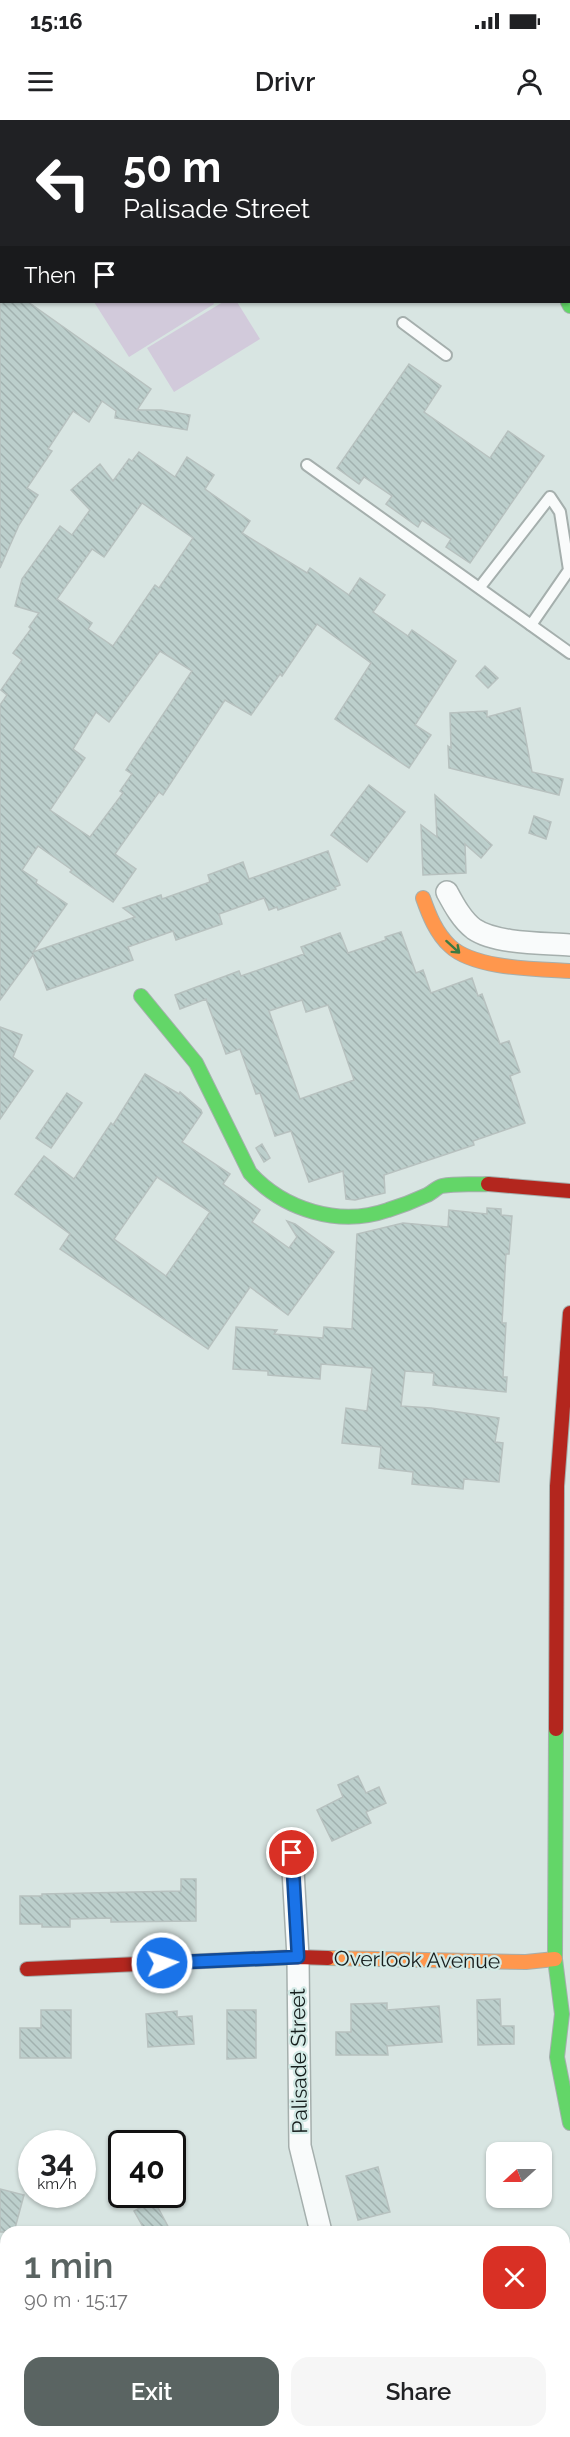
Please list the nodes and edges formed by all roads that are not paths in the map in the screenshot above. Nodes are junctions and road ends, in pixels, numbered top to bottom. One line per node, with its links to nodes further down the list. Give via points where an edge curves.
1 (403, 323): 2 (lane)
2 (446, 355)
3 (307, 465): 4 (lane)
4 (480, 587): 5 (lane); 5 (lane, via 550,498 560,512 568,570)
5 (531, 625): 6 (lane)
6 (570, 653)
7 (447, 892): 9 (street, via 466,921 484,933)
8 (423, 898): 10 (street, one-way to 10, via 436,928 457,952 479,961)
9 (570, 945)
10 (570, 971)
11 (141, 996): 12 (street, via 196,1063 250,1173 285,1202 316,1213 356,1217 386,1211 430,1194 440,1186 493,1184)
12 (570, 1191)
13 (570, 1313): 16 (street, via 556,1486)
14 (292, 1853): 15 (street, Palisade Street)
15 (298, 1957): 16 (street, Overlook Avenue, via 522,1962); 17 (street, Overlook Avenue); 21 (street, Palisade Street, via 300,2146)
16 (555, 1959): 18 (street)
17 (27, 1969)
18 (562, 2014): 19 (street); 20 (street, via 557,2057)
19 (570, 2030)
20 (570, 2123)
21 (320, 2226)

